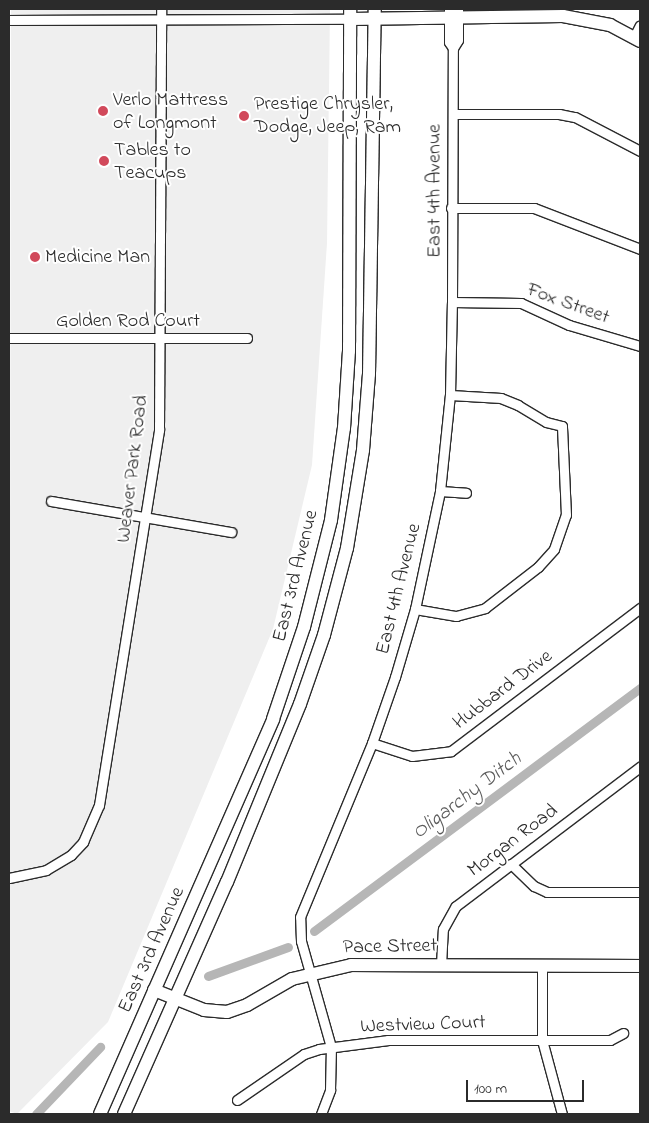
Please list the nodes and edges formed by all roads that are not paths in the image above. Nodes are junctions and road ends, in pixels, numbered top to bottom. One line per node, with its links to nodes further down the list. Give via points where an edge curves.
1 (161, 9): 6 (street, Weaver Park Road)
2 (453, 13): 4 (main road); 8 (main road, via 579,18 610,25); 9 (street, East 4th Avenue, via 449,42 453,48)
3 (350, 14): 4 (main road); 6 (street); 35 (main road, East 3rd Avenue, via 349,351 344,428 331,520 304,628 273,719)
4 (374, 14): 36 (main road, East 3rd Avenue, via 370,367 363,450 347,548 300,704 227,882)
5 (9, 20): 6 (street)
6 (161, 20): 16 (street, Weaver Park Road)
7 (640, 25): 8 (street)
8 (637, 39)
9 (453, 114): 10 (street, via 575,116); 11 (street, East 4th Avenue)
10 (640, 151)
11 (451, 208): 12 (street, via 534,208); 13 (street, East 4th Avenue)
12 (640, 249)
13 (452, 302): 17 (street, Fox Street, via 521,303 586,331); 18 (street, East 4th Avenue)
14 (9, 338): 16 (street, Golden Rod Court)
15 (247, 338): 16 (street, Golden Rod Court)
16 (161, 339): 22 (street, Weaver Park Road, via 159,430)
17 (640, 346)
18 (450, 395): 19 (street, East 4th Avenue); 25 (street, via 501,398 546,422 562,426 566,515 554,549 538,567 485,608 456,616)
19 (440, 491): 20 (street); 25 (street, East 4th Avenue)
20 (466, 493)
21 (51, 501): 22 (street)
22 (146, 518): 23 (street); 29 (street, Weaver Park Road, via 94,820 83,842 60,863)
23 (231, 532)
24 (640, 608): 26 (street, Hubbard Drive, via 451,751 412,756)
25 (415, 609): 26 (street, East 4th Avenue)
26 (372, 744): 34 (street, East 4th Avenue, via 300,917 300,941)
27 (639, 771): 28 (street, Morgan Road)
28 (511, 864): 30 (street, via 534,886 547,892); 31 (street, Morgan Road, via 456,906 448,917 443,929)
29 (9, 878)
30 (640, 892)
31 (441, 965): 32 (main road, Pace Street); 34 (main road, Pace Street, via 350,964)
32 (542, 965): 33 (main road, Pace Street); 38 (street)
33 (640, 966)
34 (310, 973): 36 (main road, Pace Street, via 281,984 234,1011 211,1012); 39 (street, East 4th Avenue)
35 (154, 990): 36 (main road, Pace Street); 41 (main road, East 3rd Avenue)
36 (174, 999): 42 (main road, East 3rd Avenue)
37 (623, 1033): 38 (street, Westview Court, via 610,1040)
38 (542, 1040): 39 (street, Westview Court, via 388,1040); 44 (street)
39 (331, 1047): 40 (street, Westview Court, via 304,1054); 43 (street, East 4th Avenue, via 330,1090)
40 (237, 1100)
41 (100, 1114)
42 (124, 1114)
43 (321, 1114)
44 (562, 1114)

